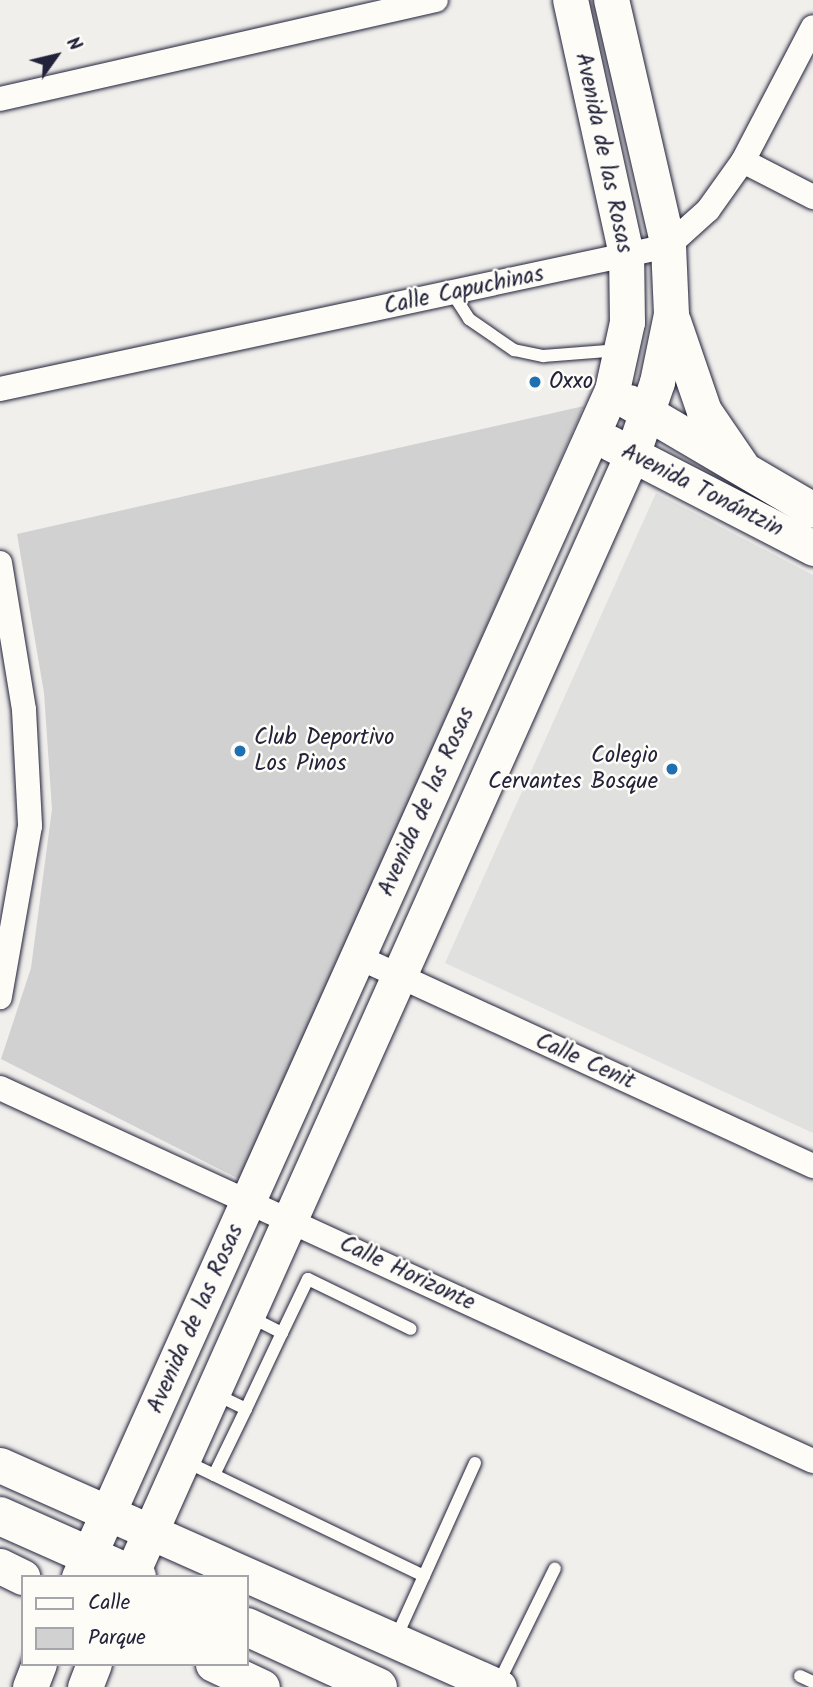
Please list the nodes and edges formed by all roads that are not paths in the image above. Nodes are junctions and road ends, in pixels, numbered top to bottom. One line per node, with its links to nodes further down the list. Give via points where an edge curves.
1 (436, 0): 5 (street)
2 (570, 0): 9 (street, Avenida de las Rosas)
3 (611, 0): 8 (street, Avenida de las Rosas)
4 (812, 32): 6 (street)
5 (0, 99)
6 (743, 161): 7 (street); 8 (street, via 708,210)
7 (813, 197)
8 (668, 246): 9 (street, Calle Capuchinas); 11 (street, Avenida de las Rosas)
9 (626, 254): 10 (street, Calle Capuchinas); 12 (street, Avenida de las Rosas)
10 (453, 294): 12 (lane, via 469,319 514,350 543,356); 13 (street, Calle Capuchinas)
11 (671, 314): 15 (street, Avenida de las Rosas); 18 (street, via 704,411)
12 (623, 351): 14 (street, Avenida de las Rosas)
13 (0, 389)
14 (612, 390): 15 (street, Avenida Tonántzin); 16 (street, Avenida de las Rosas)
15 (647, 415): 17 (street, Avenida de las Rosas); 18 (street, Avenida Tonántzin)
16 (592, 433): 17 (street, Avenida Tonántzin); 22 (street, Avenida de las Rosas)
17 (632, 455): 20 (street, Avenida Tonántzin); 23 (street, Avenida de las Rosas)
18 (755, 480): 19 (street, Avenida Tonántzin)
19 (813, 510)
20 (813, 548)
21 (0, 563): 24 (street, via 30,774 26,868)
22 (358, 957): 23 (street, Calle Cenit); 27 (street, Avenida de las Rosas)
23 (399, 978): 26 (street, Calle Cenit); 28 (street, Avenida de las Rosas)
24 (0, 997)
25 (0, 1088): 27 (street, Calle Horizonte)
26 (813, 1166)
27 (249, 1202): 28 (street, Calle Horizonte); 39 (street, Avenida de las Rosas)
28 (289, 1221): 29 (street, Avenida de las Rosas); 35 (street, Calle Horizonte)
29 (247, 1315): 31 (lane); 32 (street, Avenida de las Rosas)
30 (411, 1329): 31 (lane, via 308,1279)
31 (282, 1333): 33 (lane)
32 (212, 1393): 33 (lane); 34 (street, Avenida de las Rosas)
33 (246, 1409): 38 (lane)
34 (181, 1459): 38 (lane); 41 (street, Avenida de las Rosas)
35 (813, 1461)
36 (475, 1463): 50 (lane)
37 (0, 1465): 39 (street)
38 (214, 1475): 50 (lane)
39 (107, 1514): 41 (street); 43 (street, Avenida de las Rosas)
40 (0, 1516): 43 (main road)
41 (149, 1532): 46 (street, Avenida de las Rosas); 47 (street)
42 (0, 1566): 49 (street)
43 (84, 1567): 45 (main road)
44 (555, 1568): 62 (lane)
45 (127, 1575)
46 (132, 1575)
47 (247, 1575)
48 (248, 1575): 52 (street)
49 (21, 1576)
50 (424, 1576): 52 (lane)
51 (248, 1627): 61 (main road)
52 (395, 1640): 62 (street)
53 (38, 1666): 58 (street)
54 (93, 1666): 59 (street)
55 (217, 1666): 60 (street)
56 (800, 1676): 57 (lane)
57 (813, 1682)
58 (30, 1687)
59 (85, 1687)
60 (262, 1687)
61 (378, 1687)
62 (498, 1687)

